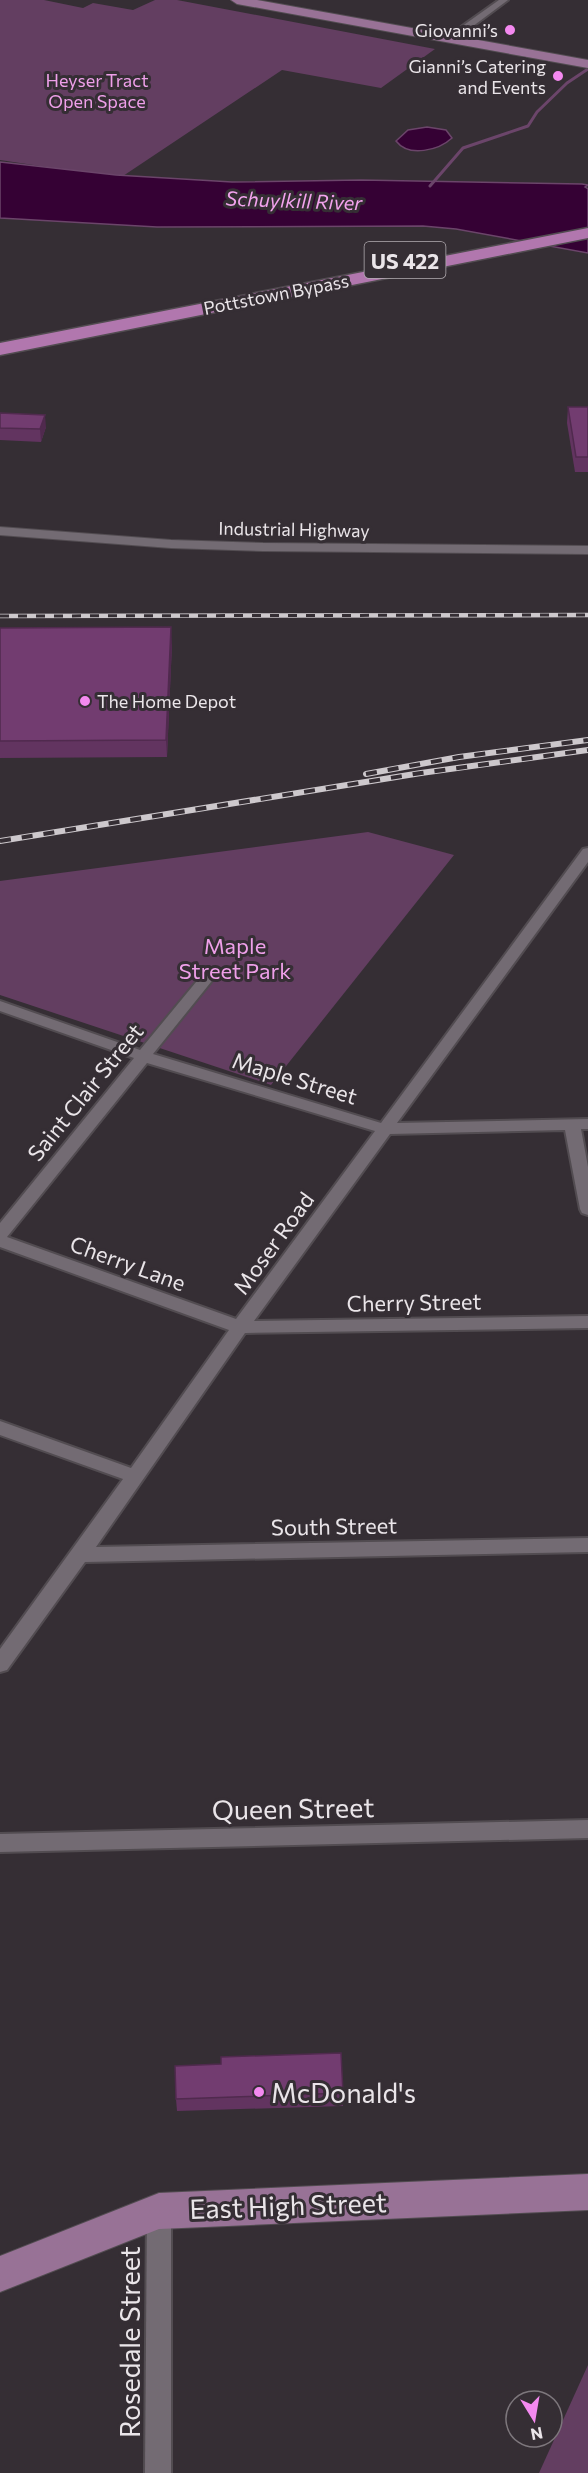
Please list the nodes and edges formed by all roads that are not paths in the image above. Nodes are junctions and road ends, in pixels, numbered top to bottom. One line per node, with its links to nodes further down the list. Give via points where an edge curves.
1 (237, 0): 4 (main road)
2 (252, 0): 4 (street)
3 (504, 0): 5 (street)
4 (271, 6): 5 (main road)
5 (450, 39): 6 (main road)
6 (587, 64)
7 (588, 223): 10 (highway, Pottstown Bypass / US 422)
8 (588, 233): 9 (highway, Pottstown Bypass / US 422)
9 (251, 299): 13 (highway, Pottstown Bypass / US 422); 14 (highway)
10 (138, 312): 11 (highway); 12 (highway, Pottstown Bypass / US 422)
11 (0, 332)
12 (0, 339)
13 (0, 349)
14 (0, 358)
15 (0, 531): 16 (street, Industrial Highway, via 263,547)
16 (588, 550)
17 (588, 852): 18 (street, Moser Road)
18 (580, 877): 23 (street, Moser Road)
19 (206, 979): 21 (street, Saint Clair Street)
20 (0, 1006): 21 (street, Maple Street)
21 (142, 1056): 23 (street, Maple Street); 25 (street, Saint Clair Street)
22 (580, 1125): 23 (street, Maple Street); 24 (street)
23 (385, 1129): 28 (street, Moser Road)
24 (588, 1209)
25 (0, 1234)
26 (0, 1241): 28 (street, Cherry Lane)
27 (588, 1322): 28 (street, Cherry Street)
28 (240, 1327): 30 (street, Moser Road)
29 (0, 1428): 30 (street)
30 (134, 1476): 32 (street, Moser Road)
31 (588, 1545): 32 (street, South Street)
32 (80, 1555): 33 (street, Moser Road)
33 (0, 1664)
34 (588, 1829): 35 (street, Queen Street)
35 (0, 1844)
36 (588, 2192): 37 (main road, East High Street)
37 (159, 2211): 38 (main road, East High Street); 39 (street, Rosedale Street)
38 (0, 2274)
39 (158, 2473)

